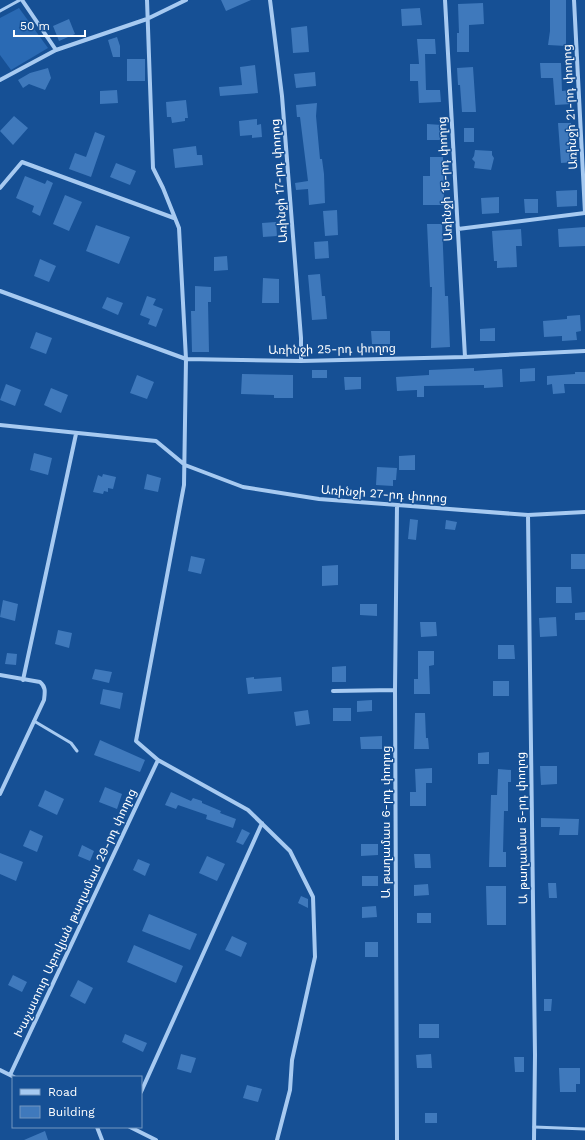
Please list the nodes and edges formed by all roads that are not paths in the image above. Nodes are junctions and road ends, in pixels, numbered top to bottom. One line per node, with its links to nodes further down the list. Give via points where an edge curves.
1 (21, 0): 7 (lane); 9 (street)
2 (147, 0): 8 (street)
3 (186, 0): 8 (street)
4 (270, 0): 19 (street, Առինջի 17-րդ փողոց, via 282,96 301,338)
5 (445, 0): 14 (street, Առինջի 15-րդ փողոց)
6 (574, 0): 12 (street, Առինջի 21-րդ փողոց)
7 (0, 11)
8 (147, 19): 9 (street); 13 (street, via 153,168)
9 (56, 50): 10 (street)
10 (0, 80)
11 (0, 188): 13 (street, via 22,162)
12 (585, 213): 14 (street)
13 (174, 218): 18 (street, via 178,228)
14 (458, 229): 17 (street, Առինջի 15-րդ փողոց)
15 (0, 291): 18 (street, Առինջի 25-րդ փողոց)
16 (585, 351): 17 (street, Առինջի 25-րդ փողոց)
17 (465, 357): 19 (street, Առինջի 25-րդ փողոց)
18 (186, 359): 19 (street, Առինջի 25-րդ փողոց); 22 (street)
19 (300, 361)
20 (0, 425): 21 (street, Առինջի 27-րդ փողոց)
21 (76, 434): 22 (street, Առինջի 27-րդ փողոց, via 156,440); 27 (street)
22 (185, 465): 23 (street, Առինջի 27-րդ փողոց, via 243,487 319,499); 32 (street, via 184,485 136,740)
23 (397, 505): 25 (street, Առինջի 27-րդ փողոց); 28 (street, Ա թաղամաս 6-րդ փողոց)
24 (585, 512): 25 (street, Առինջի 27-րդ փողոց)
25 (528, 515): 38 (street, Ա թաղամաս 5-րդ փողոց)
26 (0, 675): 27 (street)
27 (23, 680): 30 (street, via 40,682 44,686 44,700)
28 (395, 690): 29 (street); 45 (street, Ա թաղամաս 6-րդ փողոց)
29 (333, 691)
30 (34, 721): 31 (lane, via 71,743); 33 (street)
31 (77, 751)
32 (158, 760): 34 (street, via 248,810); 36 (street, Խաչատուր Աբովյան թաղամաս 29-րդ փողոց)
33 (0, 794)
34 (262, 823): 37 (street); 44 (street, via 290,851 313,897 315,957 292,1060 290,1090)
35 (0, 1070): 36 (street)
36 (12, 1076)
37 (142, 1090)
38 (534, 1127): 41 (lane); 46 (street, Ա թաղամաս 5-րդ փողոց)
39 (97, 1128): 42 (street)
40 (132, 1128): 43 (street)
41 (585, 1129)
42 (102, 1140)
43 (156, 1140)
44 (277, 1140)
45 (397, 1140)
46 (534, 1140)

